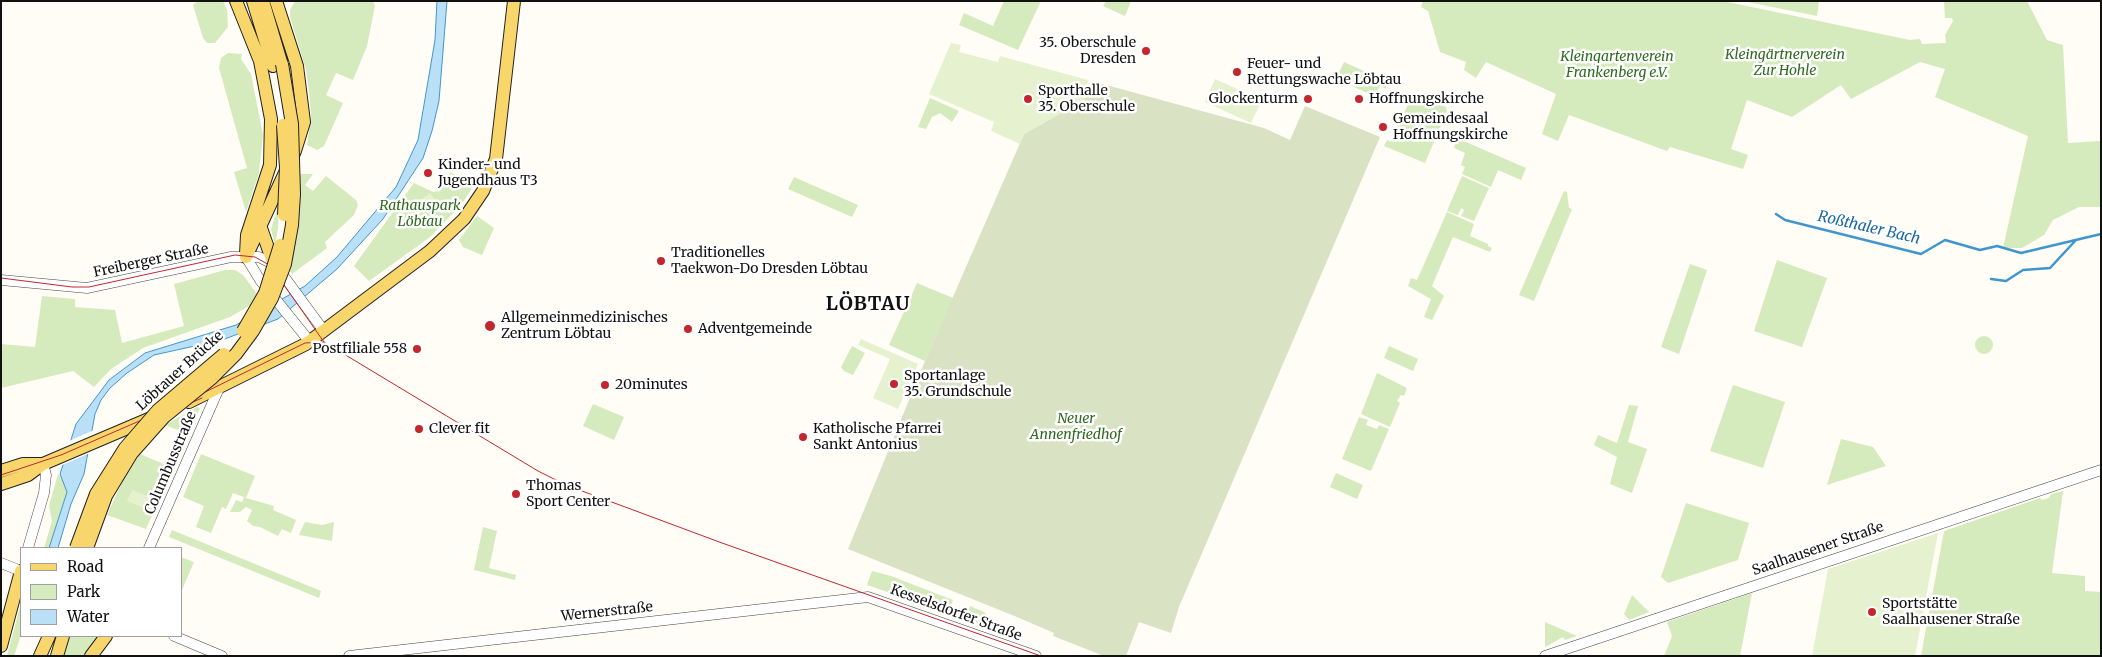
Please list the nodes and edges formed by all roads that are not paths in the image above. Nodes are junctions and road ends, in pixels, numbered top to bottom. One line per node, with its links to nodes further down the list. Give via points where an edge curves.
1 (236, 1): 8 (main road, via 260,61 271,119 270,165 247,235)
2 (253, 1): 6 (main road, Löbtauer Brücke)
3 (263, 1): 6 (main road, Löbtauer Brücke)
4 (276, 1): 7 (main road, via 297,66 304,122 300,142)
5 (514, 1): 12 (main road, via 498,143 483,191 464,219 440,243)
6 (278, 65): 22 (main road, Löbtauer Brücke, bridge, via 286,175 281,239 271,278 254,314 230,347 206,372 148,420 118,457 89,507); 23 (main road, Löbtauer Brücke, bridge, via 292,124 294,194 286,256 272,298 236,354 164,417 128,457 106,496)
7 (261, 228): 8 (main road); 9 (main road)
8 (246, 257): 9 (street, Freiberger Straße, via 259,257); 11 (street, Freiberger Straße, via 231,257 87,288); 13 (street, via 251,268)
9 (272, 264)
10 (285, 279): 12 (street)
11 (1, 280)
12 (324, 330): 13 (main road)
13 (310, 342): 14 (main road)
14 (219, 388): 15 (main road); 24 (street, Columbusstraße)
15 (189, 402)
16 (151, 418): 17 (main road)
17 (43, 464): 19 (main road, via 23,464); 20 (main road, via 28,474); 21 (street, via 45,487)
18 (2101, 470): 40 (street, Saalhausener Straße)
19 (1, 471)
20 (1, 484)
21 (28, 547)
22 (76, 547)
23 (87, 547)
24 (149, 547)
25 (1, 563): 26 (street)
26 (20, 570)
27 (20, 574): 33 (main road)
28 (868, 597): 38 (street, Wernerstraße); 39 (street, Kesselsdorfer Straße)
29 (49, 637): 34 (main road)
30 (62, 637): 35 (main road)
31 (105, 637): 36 (main road)
32 (176, 637): 37 (street)
33 (1, 646)
34 (40, 656)
35 (57, 656)
36 (91, 656)
37 (222, 656)
38 (349, 656)
39 (1036, 656)
40 (1545, 656)

